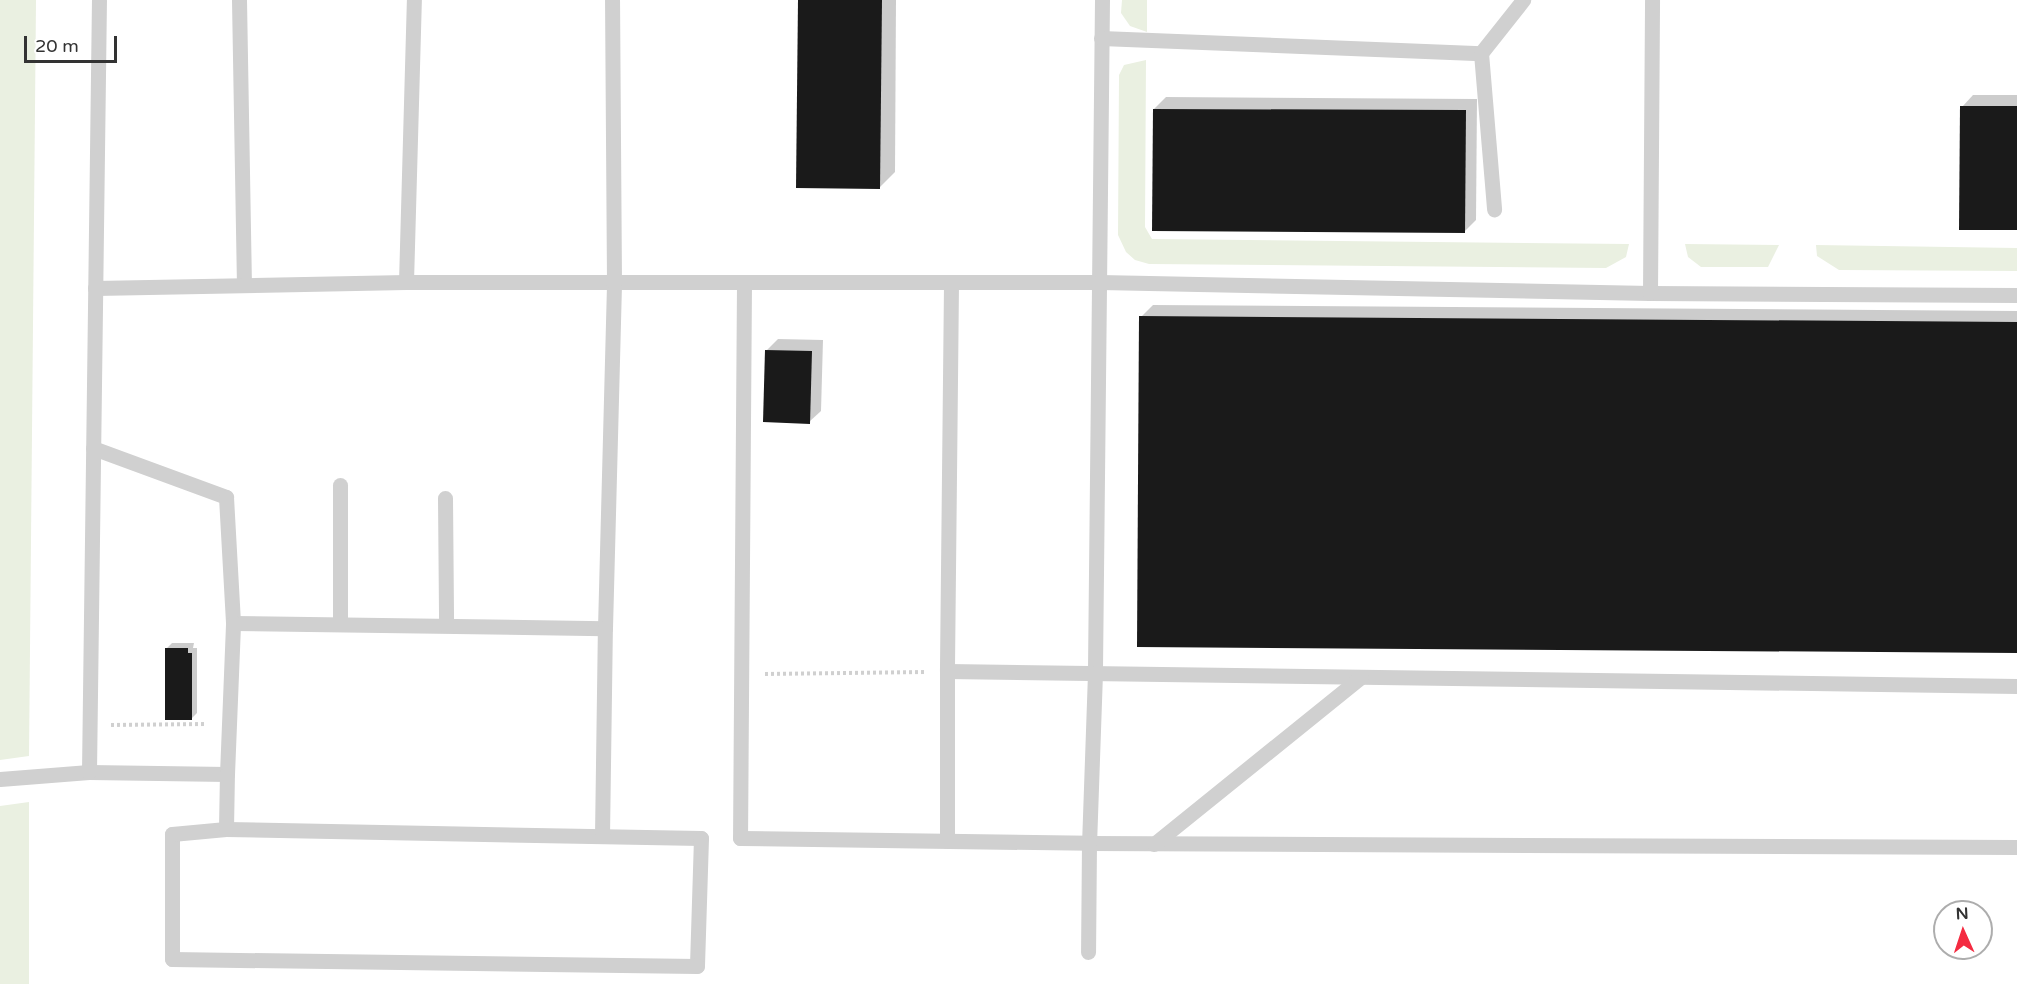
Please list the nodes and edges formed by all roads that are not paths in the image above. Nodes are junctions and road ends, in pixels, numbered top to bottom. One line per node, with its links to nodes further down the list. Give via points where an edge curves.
1 (99, 0): 17 (lane)
2 (240, 0): 16 (lane)
3 (414, 0): 11 (lane)
4 (612, 0): 12 (lane)
5 (1102, 0): 8 (lane)
6 (1523, 0): 9 (lane)
7 (1652, 0): 18 (lane)
8 (1101, 38): 9 (lane); 13 (lane)
9 (1482, 53): 10 (lane)
10 (1494, 209)
11 (406, 282): 12 (lane); 16 (lane)
12 (614, 282): 14 (lane); 26 (lane)
13 (1100, 282): 15 (lane); 18 (lane); 28 (lane)
14 (744, 283): 15 (lane); 36 (lane, via 740,838)
15 (951, 284): 27 (lane)
16 (244, 285): 17 (lane)
17 (95, 288): 20 (lane)
18 (1650, 293): 19 (lane)
19 (2017, 295)
20 (93, 448): 23 (lane, via 226,497); 31 (lane)
21 (340, 485): 24 (lane)
22 (445, 498): 25 (lane)
23 (233, 623): 24 (lane); 32 (lane)
24 (340, 624): 25 (lane)
25 (446, 626): 26 (lane)
26 (605, 628): 35 (lane)
27 (947, 671): 28 (lane); 36 (lane)
28 (1095, 673): 29 (lane); 37 (lane)
29 (1361, 677): 30 (lane); 38 (lane)
30 (2017, 686)
31 (89, 772): 32 (lane); 33 (lane)
32 (227, 774): 34 (lane)
33 (0, 779)
34 (225, 829): 35 (lane); 35 (lane, via 172,834 172,959 697,966 701,838)
35 (602, 836)
36 (947, 841): 37 (lane)
37 (1089, 843): 38 (lane); 40 (lane)
38 (1154, 844): 39 (lane)
39 (2017, 847)
40 (1088, 951)

